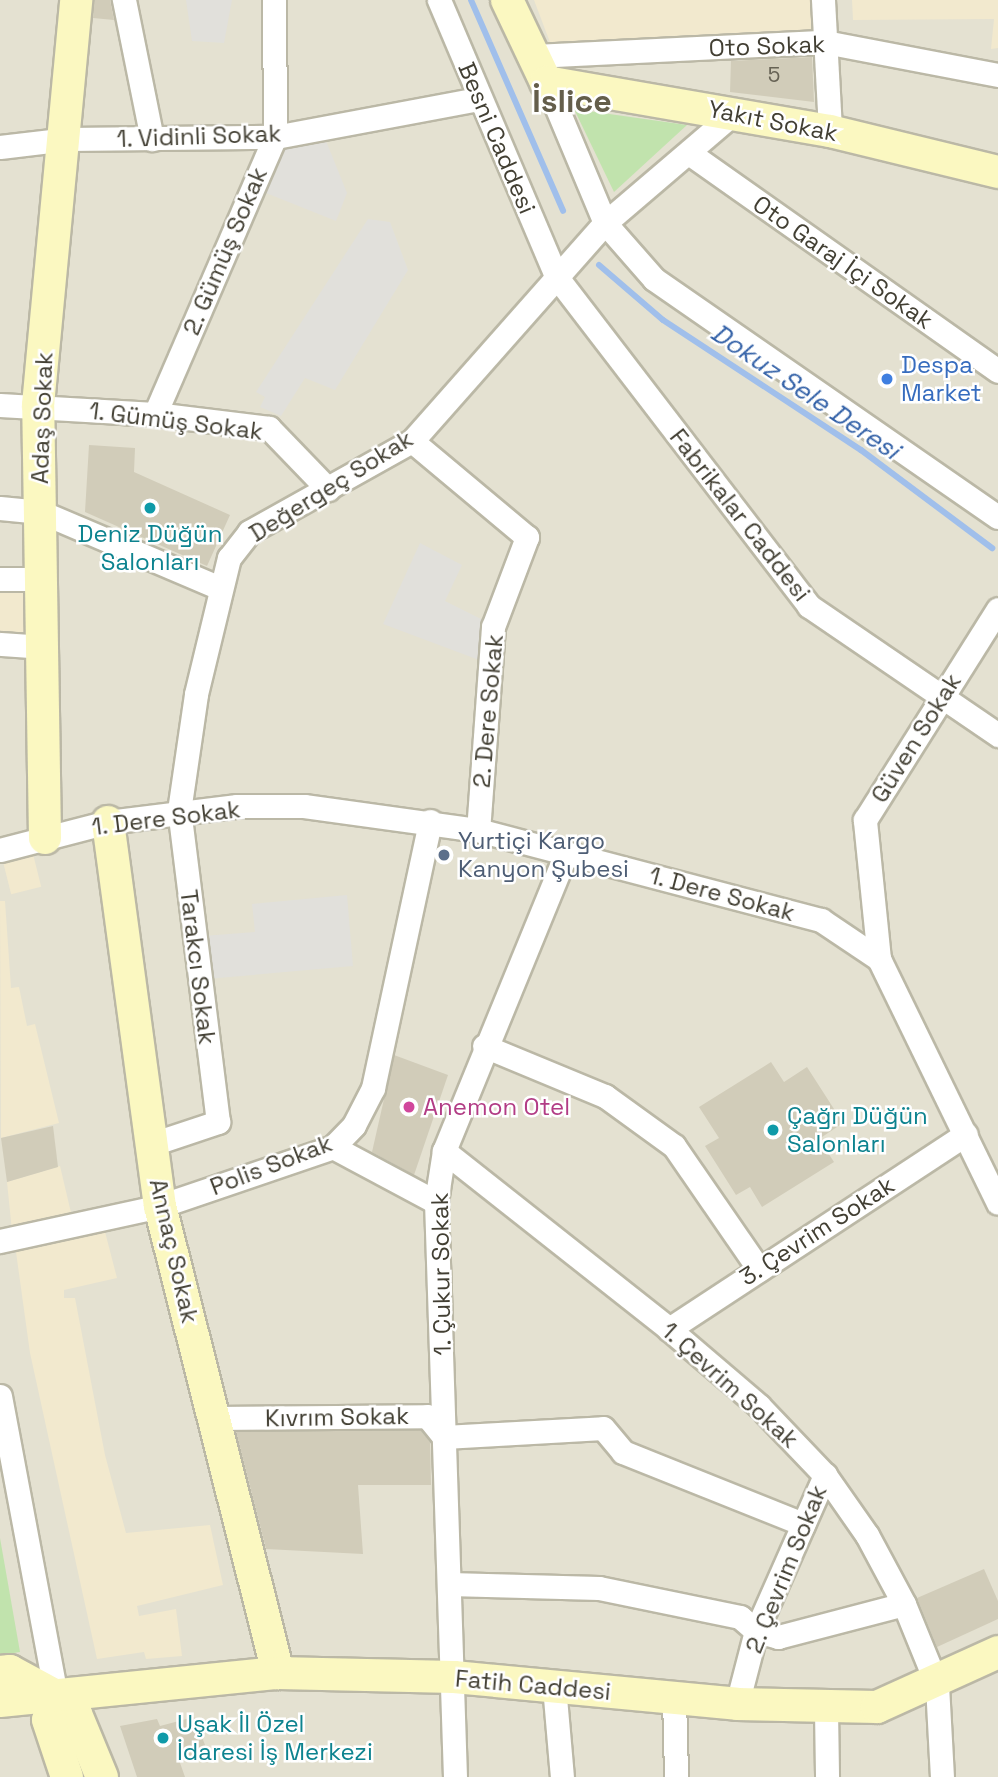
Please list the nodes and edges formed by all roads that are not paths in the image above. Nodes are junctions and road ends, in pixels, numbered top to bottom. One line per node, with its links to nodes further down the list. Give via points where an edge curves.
1 (76, 0): 14 (street, Adaş Sokak)
2 (124, 0): 15 (street)
3 (274, 0): 13 (street, 2. Gümüş Sokak)
4 (439, 0): 10 (street, Besni Caddesi)
5 (507, 0): 8 (street)
6 (823, 0): 7 (street)
7 (825, 42): 8 (street, Oto Sokak); 9 (street, Oto Sokak); 12 (street)
8 (540, 69): 11 (street, Yakıt Sokak); 19 (street)
9 (998, 75)
10 (479, 99): 13 (street, 1. Vidinli Sokak); 20 (street, Besni Caddesi)
11 (734, 113): 12 (street, Yakıt Sokak); 17 (street, Değergeç Sokak)
12 (830, 131): 18 (street, Yakıt Sokak)
13 (275, 137): 15 (street, 1. Vidinli Sokak); 24 (street, 2. Gümüş Sokak)
14 (67, 139): 15 (street, 1. Vidinli Sokak); 16 (street, 1. Vidinli Sokak); 23 (street, Adaş Sokak)
15 (152, 139)
16 (0, 148)
17 (689, 153): 19 (street, Değergeç Sokak); 21 (street, Oto Garaj İçi Sokak)
18 (998, 172)
19 (605, 223): 20 (street, Değergeç Sokak); 29 (street, via 654,279)
20 (556, 276): 25 (street, Değergeç Sokak); 37 (street, Fabrikalar Caddesi, via 809,606)
21 (998, 371)
22 (0, 405): 23 (street, 1. Gümüş Sokak)
23 (37, 405): 24 (street, 1. Gümüş Sokak); 28 (street, Adaş Sokak)
24 (155, 414): 26 (street, 1. Gümüş Sokak, via 269,428)
25 (412, 441): 26 (street, Değergeç Sokak); 42 (street, 2. Dere Sokak, via 527,537 493,627)
26 (328, 489): 32 (street, Değergeç Sokak, via 249,532 229,558)
27 (0, 508): 28 (street)
28 (41, 512): 31 (street, Adaş Sokak); 32 (street)
29 (998, 517)
30 (0, 579): 31 (street)
31 (43, 579): 36 (street, Adaş Sokak)
32 (220, 588): 39 (street, Değergeç Sokak, via 195,694)
33 (998, 609): 34 (street, Güven Sokak)
34 (991, 636): 37 (street, Güven Sokak)
35 (0, 644): 36 (street)
36 (44, 647): 43 (street, Adaş Sokak)
37 (942, 695): 38 (street, Fabrikalar Caddesi); 46 (street, Güven Sokak, via 865,820)
38 (998, 735)
39 (178, 811): 40 (street, 1. Dere Sokak, via 304,806); 41 (street, 1. Dere Sokak); 49 (street, Tarakcı Sokak, via 218,1122)
40 (430, 821): 42 (street, 1. Dere Sokak); 50 (street, Polis Sokak, via 373,1088 354,1125)
41 (108, 822): 43 (street, 1. Dere Sokak); 49 (street, Annaç Sokak)
42 (478, 830): 45 (street, 1. Dere Sokak)
43 (45, 838): 44 (street, 1. Dere Sokak)
44 (0, 850)
45 (566, 854): 46 (street, 1. Dere Sokak, via 821,920); 47 (street, 1. Çukur Sokak)
46 (879, 960): 48 (street, 1. Dere Sokak)
47 (484, 1046): 51 (street, 1. Çukur Sokak); 56 (street, via 605,1096 674,1146)
48 (966, 1134): 53 (street, 1. Dere Sokak); 56 (street, 3. Çevrim Sokak)
49 (152, 1144): 54 (street, Annaç Sokak)
50 (332, 1147): 52 (street); 54 (street, Polis Sokak)
51 (444, 1151): 52 (street, 1. Çukur Sokak); 57 (street, 1. Çevrim Sokak)
52 (436, 1202): 60 (street, 1. Çukur Sokak)
53 (998, 1203)
54 (159, 1206): 55 (street, Polis Sokak); 59 (street, Annaç Sokak)
55 (0, 1241)
56 (760, 1269): 57 (street, 3. Çevrim Sokak)
57 (669, 1329): 61 (street, 1. Çevrim Sokak, via 759,1406)
58 (0, 1396): 72 (street)
59 (214, 1418): 60 (street, Kıvrım Sokak, via 427,1416); 68 (street, Annaç Sokak)
60 (444, 1437): 62 (street, Kıvrım Sokak, via 603,1428 623,1452); 63 (street, 1. Çukur Sokak)
61 (825, 1475): 62 (street, 2. Çevrim Sokak); 64 (street, 1. Çevrim Sokak, via 867,1535)
62 (803, 1524): 65 (street, 2. Çevrim Sokak)
63 (449, 1584): 65 (street, via 600,1588 740,1617); 69 (street, 1. Çukur Sokak)
64 (904, 1604): 65 (street, via 778,1637); 70 (street, 1. Çevrim Sokak)
65 (756, 1632): 75 (street, 2. Çevrim Sokak)
66 (998, 1652): 70 (street, Fatih Caddesi)
67 (0, 1672): 72 (street, via 10,1671)
68 (278, 1674): 69 (street, Fatih Caddesi); 72 (street, Fatih Caddesi)
69 (454, 1677): 71 (street, Fatih Caddesi); 79 (street, 1. Çukur Sokak)
70 (937, 1685): 76 (street, Fatih Caddesi, via 877,1707); 83 (street, 1. Çevrim Sokak)
71 (554, 1686): 73 (street, Fatih Caddesi); 80 (street)
72 (56, 1696): 74 (street, Fatih Caddesi); 77 (street, via 48,1720); 78 (street, via 76,1714)
73 (674, 1698): 75 (street, Fatih Caddesi); 81 (street)
74 (0, 1701)
75 (737, 1704): 76 (street, Fatih Caddesi)
76 (825, 1710): 82 (street)
77 (67, 1777)
78 (102, 1777)
79 (455, 1777)
80 (562, 1777)
81 (676, 1777)
82 (827, 1777)
83 (942, 1777)

